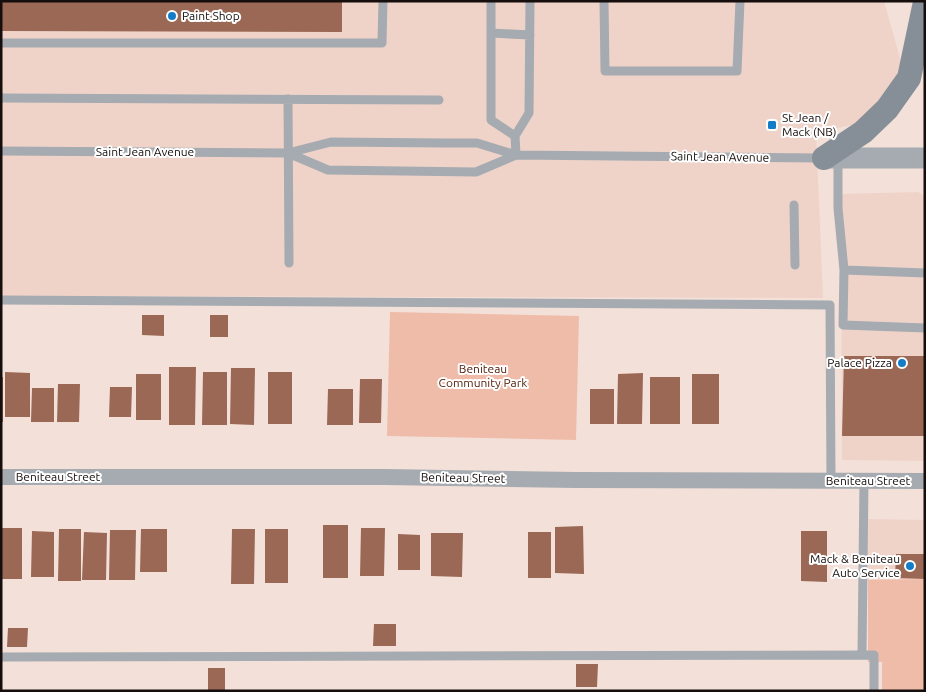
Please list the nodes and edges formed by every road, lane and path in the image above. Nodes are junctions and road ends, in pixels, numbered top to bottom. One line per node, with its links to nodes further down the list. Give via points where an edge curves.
1 (383, 1): 9 (lane, via 382,43)
2 (491, 1): 7 (lane)
3 (530, 1): 8 (lane)
4 (604, 1): 5 (lane, via 605,71 736,71)
5 (740, 1)
6 (925, 2): 17 (main road, via 909,78 887,109)
7 (491, 33): 8 (lane); 13 (lane, via 491,120)
8 (530, 34): 13 (lane, via 529,113)
9 (1, 43)
10 (1, 98): 11 (lane)
11 (288, 99): 12 (lane); 15 (lane)
12 (439, 100)
13 (515, 136): 16 (lane)
14 (1, 151): 15 (lane, Saint Jean Avenue)
15 (288, 153): 16 (lane, via 331,142 477,143); 16 (lane, via 328,170 460,172 476,172); 20 (lane)
16 (516, 154): 17 (lane, Saint Jean Avenue)
17 (834, 155): 18 (street, Saint Jean Avenue); 22 (lane)
18 (925, 158)
19 (794, 205): 21 (lane)
20 (289, 264)
21 (795, 265)
22 (844, 270): 23 (lane); 25 (lane)
23 (925, 273)
24 (1, 300): 26 (lane)
25 (844, 304): 26 (lane); 27 (lane, via 844,325)
26 (830, 305): 29 (lane)
27 (925, 328)
28 (1, 477): 29 (street, Beniteau Street)
29 (831, 481): 30 (street, Beniteau Street)
30 (864, 481): 31 (street, Beniteau Street); 32 (lane)
31 (925, 481)
32 (862, 654): 33 (lane); 34 (lane, via 874,655)
33 (1, 657)
34 (874, 691)

